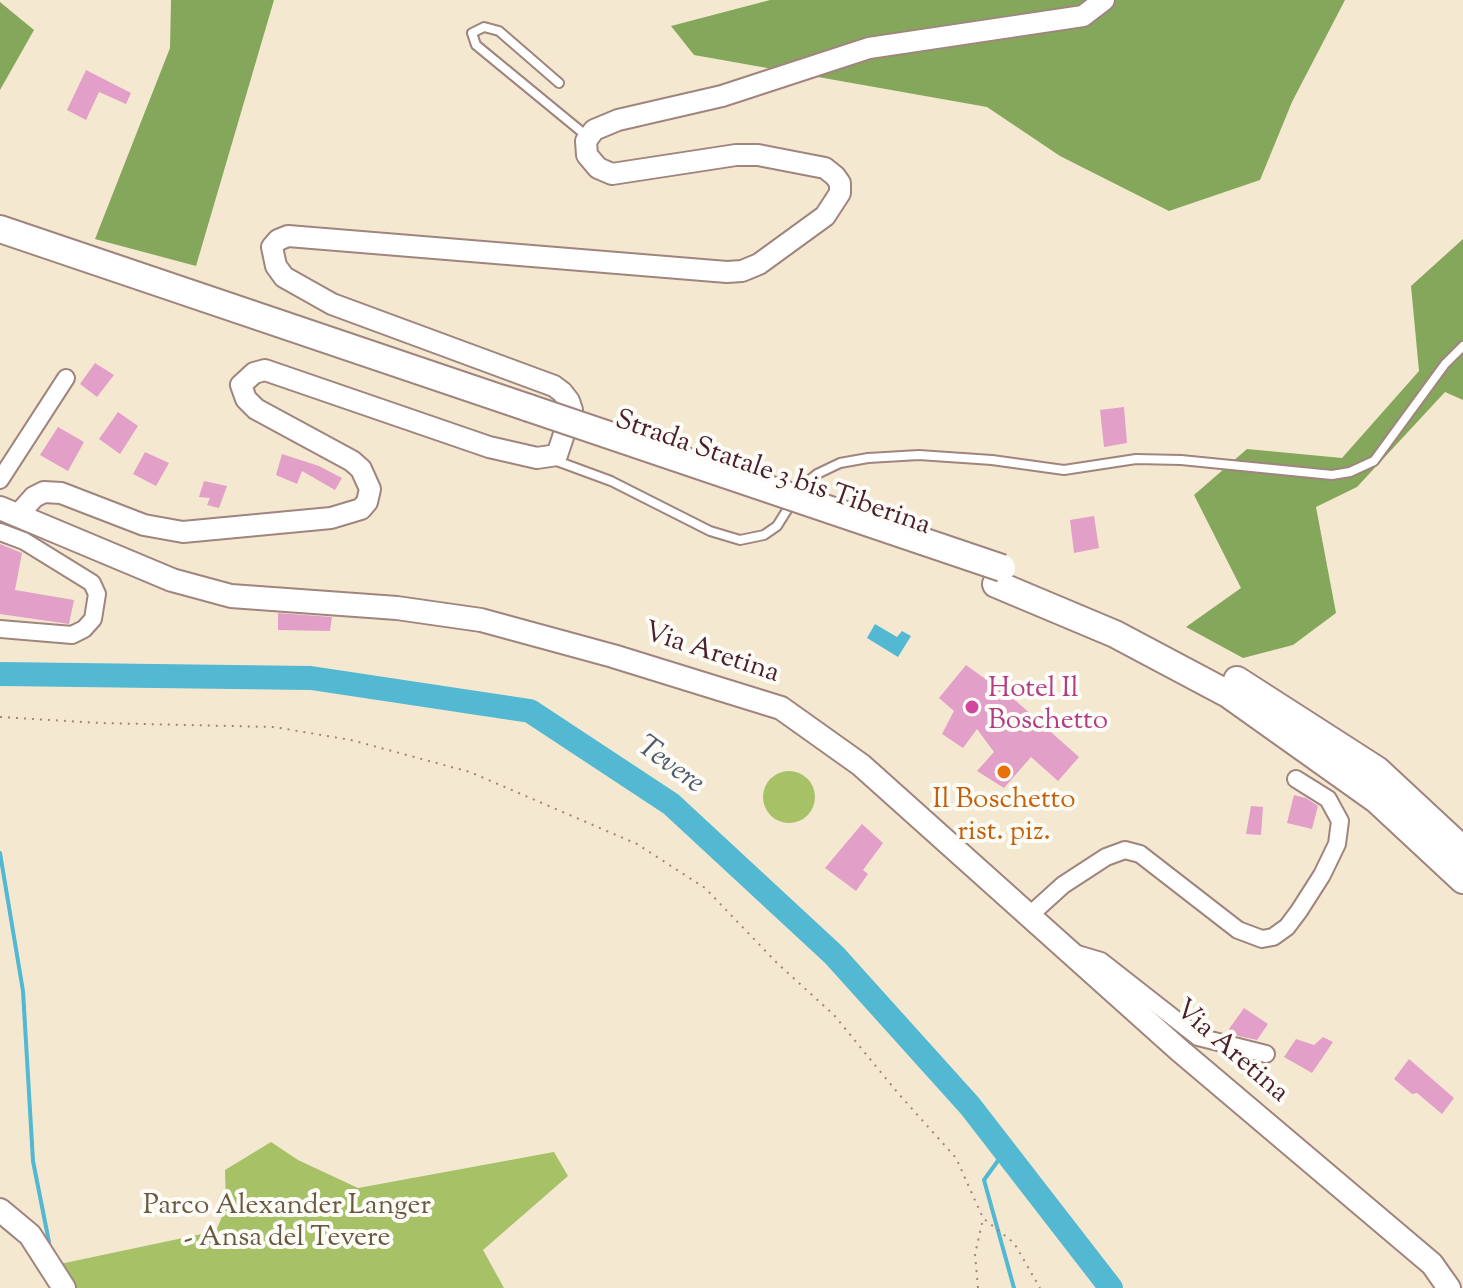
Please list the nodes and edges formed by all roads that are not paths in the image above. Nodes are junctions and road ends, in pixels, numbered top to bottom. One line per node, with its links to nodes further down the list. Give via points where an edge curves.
1 (1104, 0): 3 (street, via 1083,16 869,48 722,96 618,120)
2 (559, 83): 3 (lane, via 499,31 484,27 472,33 476,45)
3 (589, 137): 9 (street, via 587,155 612,174 758,155 825,168 840,183 840,193 811,229 742,271 288,236 272,247 284,277 332,304 562,392 572,410 560,451)
4 (0, 229): 8 (highway, Strada Statale 3 bis Tiberina)
5 (0, 247): 8 (highway, Strada Statale 3 bis Tiberina)
6 (1463, 346): 9 (lane, via 1374,461 1332,475 1181,460 1136,459 1064,470 919,455 868,458 817,474 802,486 777,526 740,540)
7 (66, 378): 10 (street)
8 (527, 416): 13 (highway, Strada Statale 3 bis Tiberina)
9 (550, 458): 11 (street, via 489,447 265,370 241,385 246,399 361,469 370,489 361,509 331,518 183,532 144,525 61,493 44,492)
10 (0, 480)
11 (9, 511): 18 (main road, Via Aretina, via 172,580 231,596 481,620 781,708 861,765)
12 (0, 532): 14 (street, via 92,583 97,594 93,619 72,635)
13 (999, 576): 16 (highway, Strada Statale 3 bis Tiberina, via 1124,619 1236,680 1377,770); 17 (highway, Strada Statale 3 bis Tiberina, via 1228,694 1377,800)
14 (0, 629)
15 (1296, 779): 18 (street, via 1328,799 1340,821 1337,844 1299,911 1273,937 1262,939 1238,930 1140,854 1125,850 1063,885)
16 (1463, 850)
17 (1463, 880)
18 (1031, 914): 19 (main road, Via Aretina)
19 (1073, 953): 20 (street, via 1101,961 1198,1037); 23 (main road, Via Aretina, via 1432,1264)
20 (1266, 1054)
21 (0, 1210): 22 (main road, via 30,1235)
22 (64, 1288)
23 (1449, 1288)

